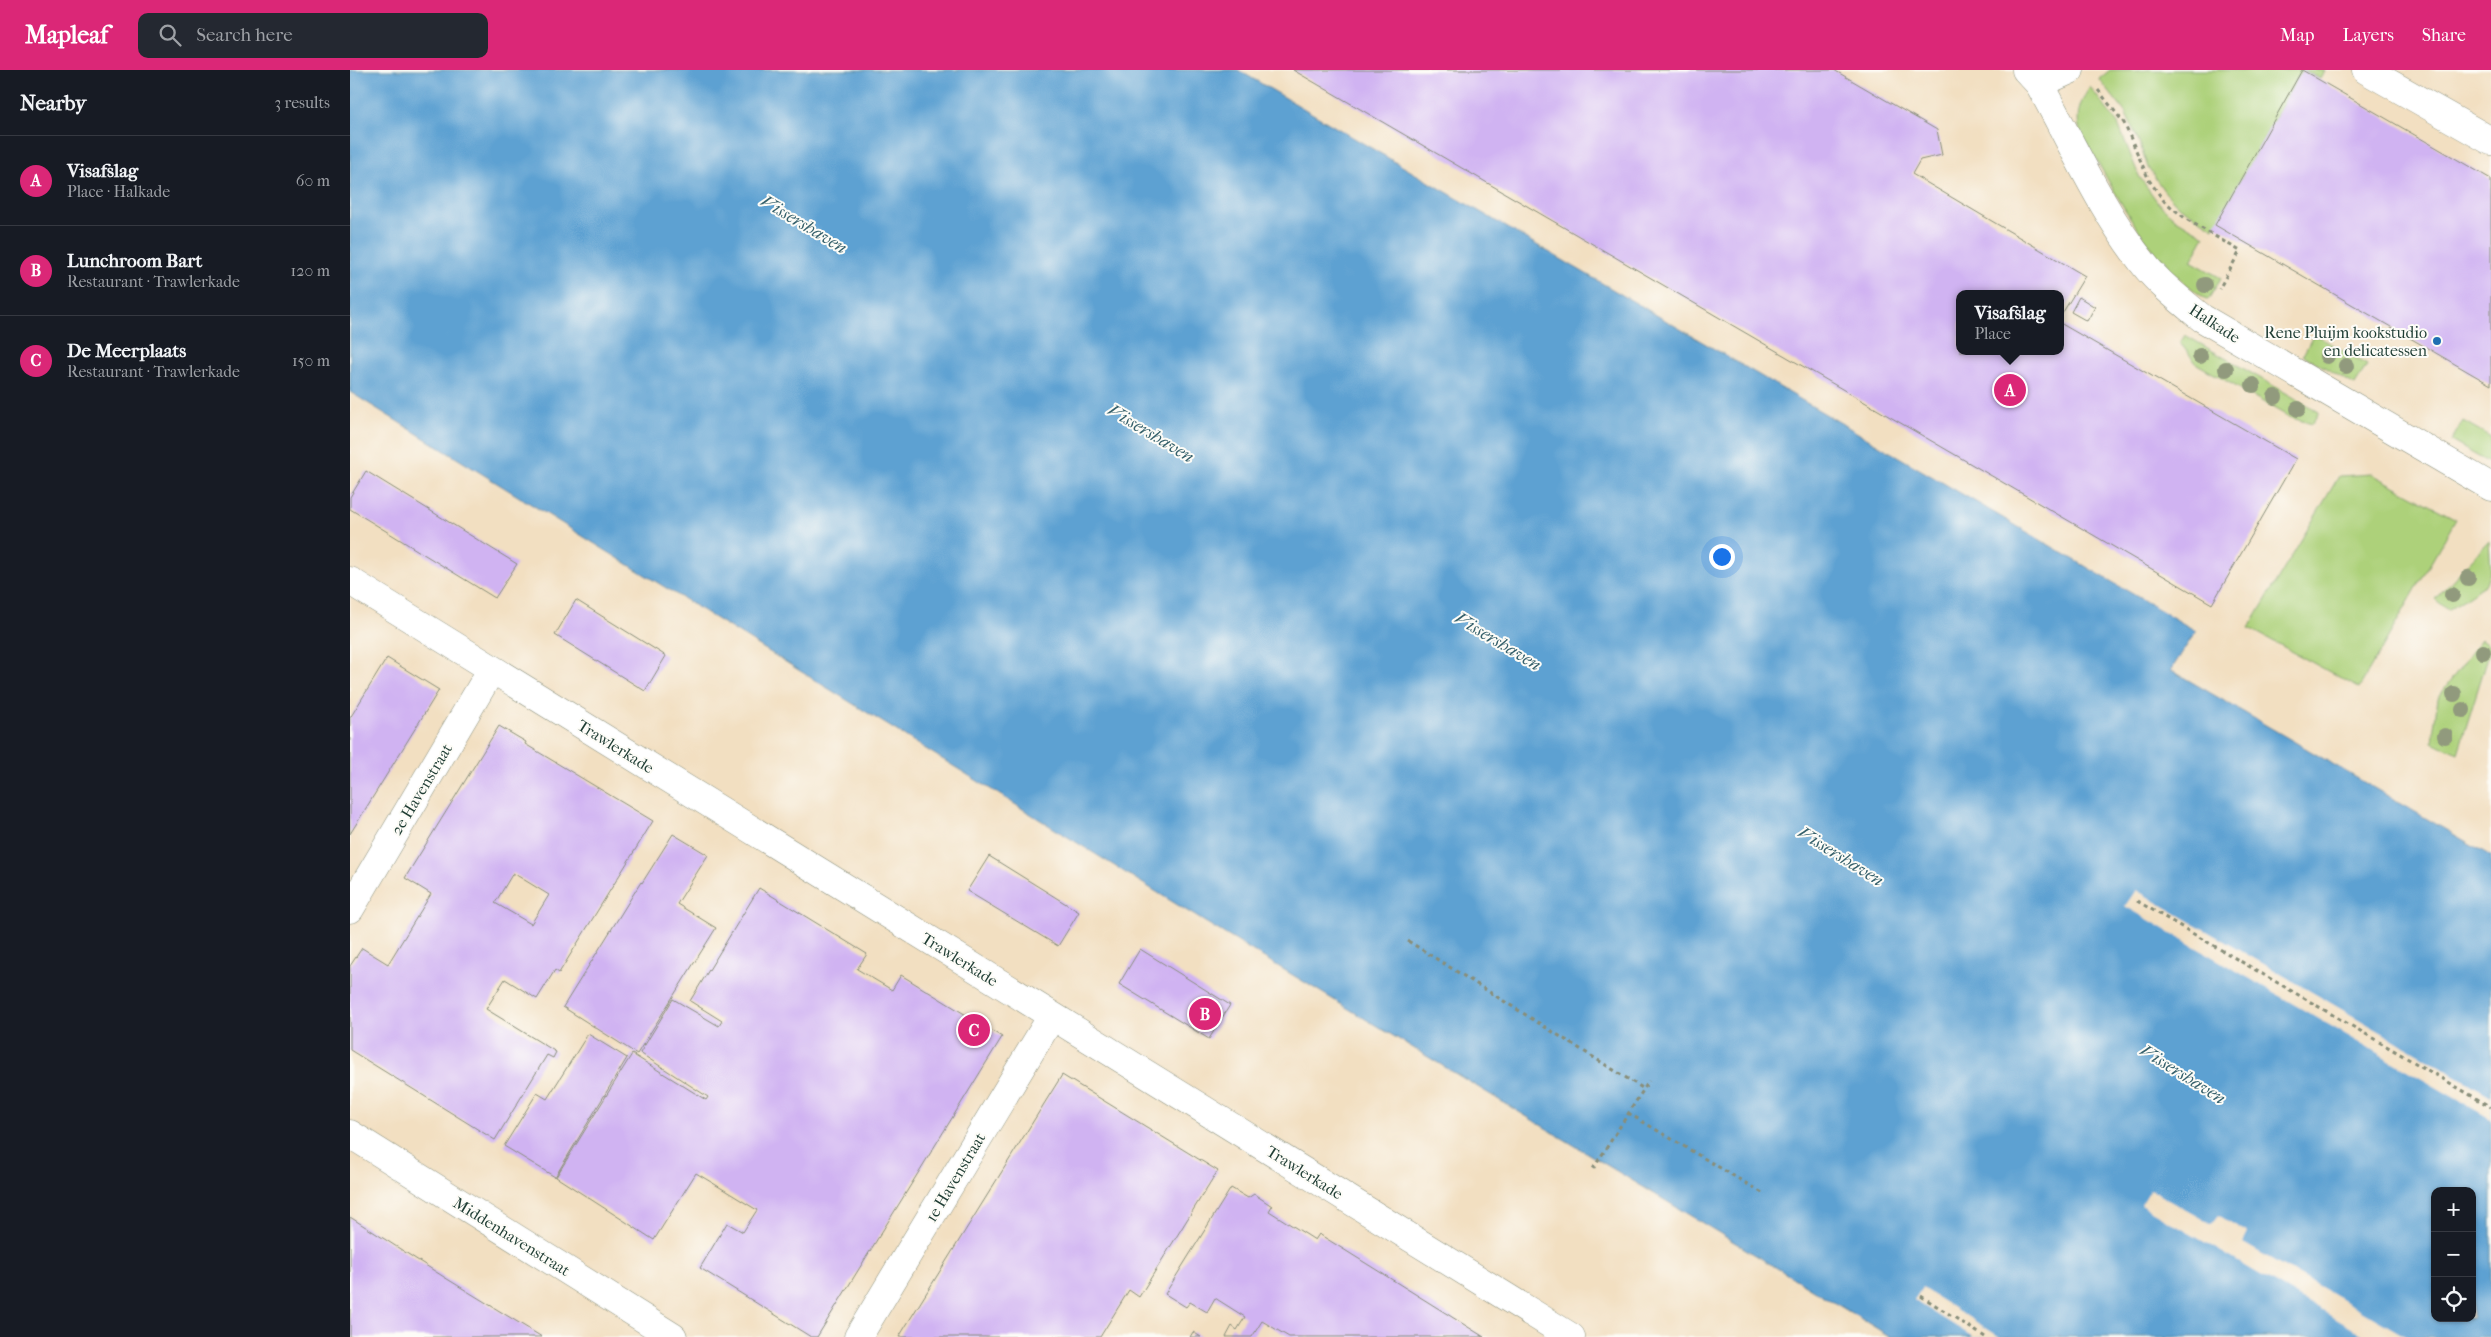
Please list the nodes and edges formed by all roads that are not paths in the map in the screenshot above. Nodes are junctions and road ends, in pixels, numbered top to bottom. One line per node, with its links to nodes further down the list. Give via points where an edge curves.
1 (2070, 70): 3 (street)
2 (2366, 70): 4 (street)
3 (2032, 77): 5 (street, Halkade, via 2114,222 2143,264 2168,290 2203,318)
4 (2491, 141)
5 (2491, 487)
6 (350, 581): 7 (street, Trawlerkade)
7 (492, 669): 8 (street, 2e Havenstraat); 9 (street, Trawlerkade)
8 (350, 910)
9 (1052, 1016): 12 (street, 1e Havenstraat); 13 (street, Trawlerkade)
10 (350, 1134): 11 (street, Middenhavenstraat)
11 (673, 1337)
12 (858, 1337)
13 (1571, 1337)

